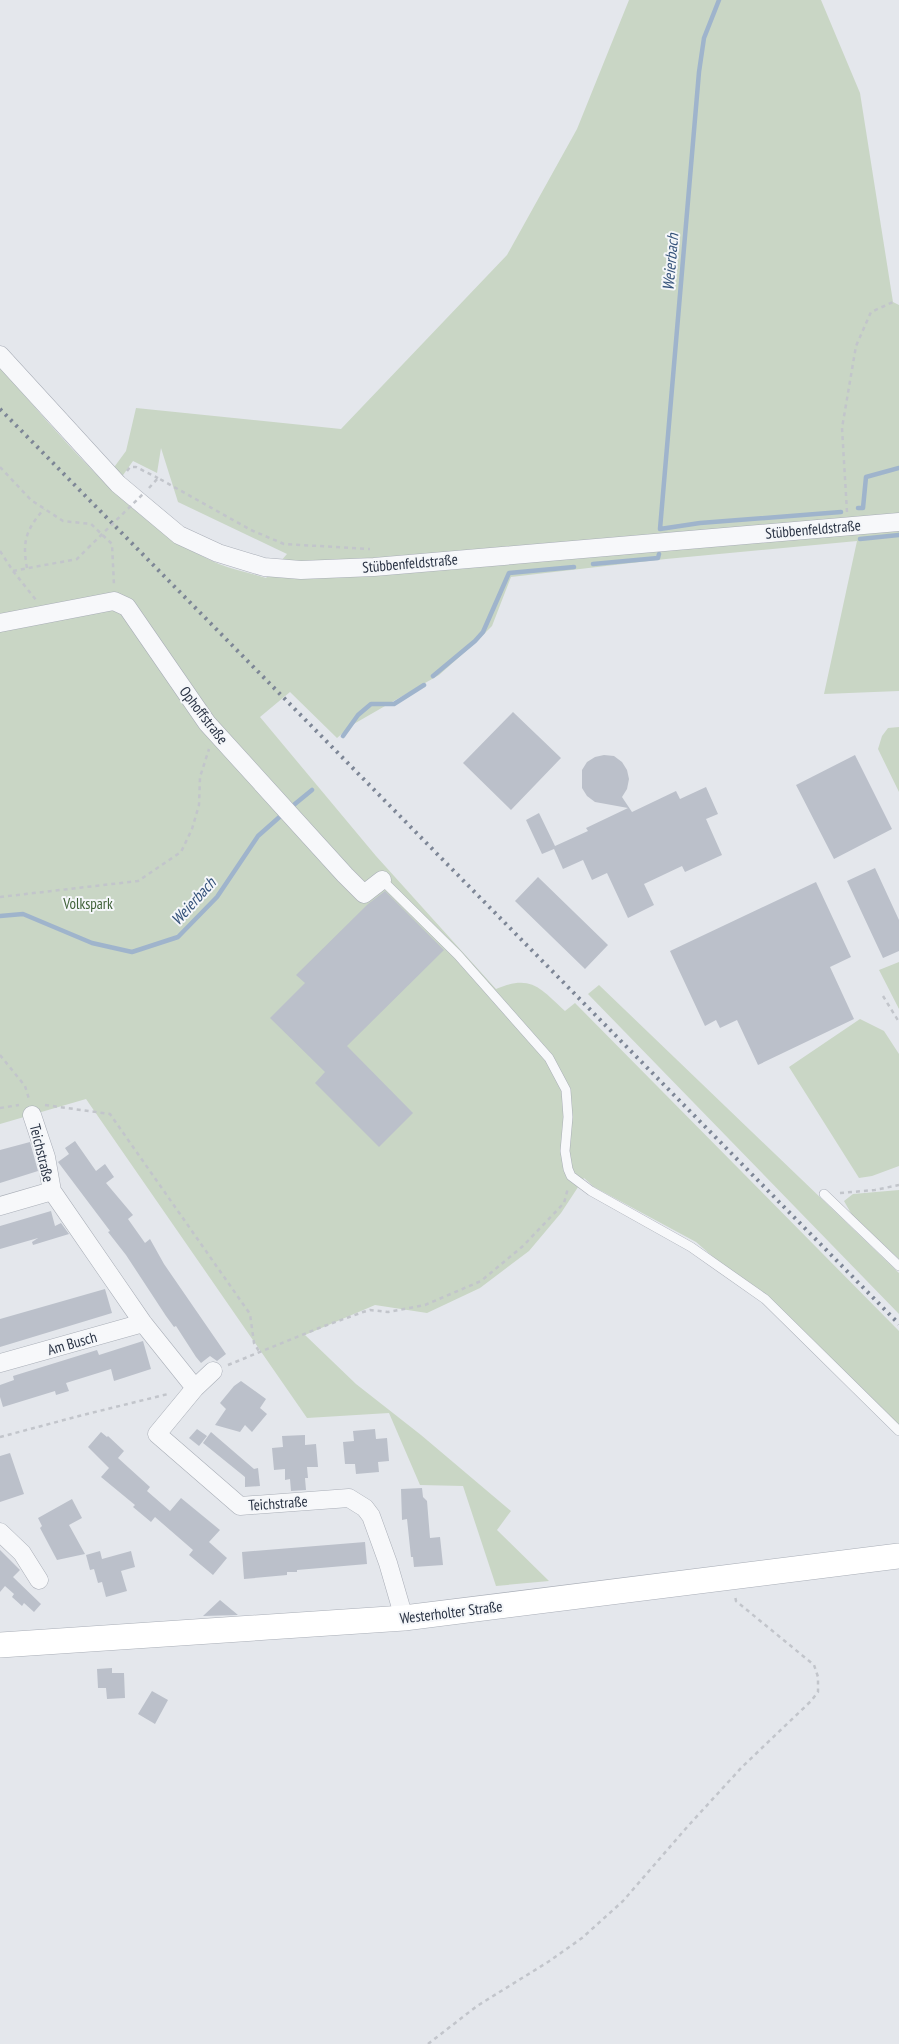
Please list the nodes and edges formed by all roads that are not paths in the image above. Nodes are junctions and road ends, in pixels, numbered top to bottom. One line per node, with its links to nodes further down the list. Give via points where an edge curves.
1 (0, 355): 2 (street, Stübbenfeldstraße, via 118,484 179,535 218,553 264,567 301,570 374,567)
2 (899, 522)
3 (0, 623): 4 (street, Ophoffstraße, via 114,601 127,607 207,723 364,894)
4 (382, 880): 14 (lane, via 458,955 549,1058 566,1090 565,1151 571,1176 591,1191 691,1247 765,1299)
5 (31, 1109): 6 (street, Teichstraße, via 46,1157)
6 (52, 1191): 8 (street, Teichstraße); 10 (street, Teichstraße)
7 (824, 1194): 9 (lane)
8 (0, 1206)
9 (899, 1266)
10 (143, 1322): 11 (street, Am Busch); 13 (street, Teichstraße)
11 (0, 1363)
12 (213, 1371): 13 (street, Teichstraße)
13 (195, 1388): 18 (street, Teichstraße, via 157,1434 240,1506 349,1498 365,1508 371,1516)
14 (899, 1432)
15 (0, 1532): 17 (street, via 22,1553)
16 (899, 1556): 18 (main road, Westerholter Straße)
17 (39, 1580)
18 (404, 1618): 19 (main road, Westerholter Straße)
19 (0, 1645)

